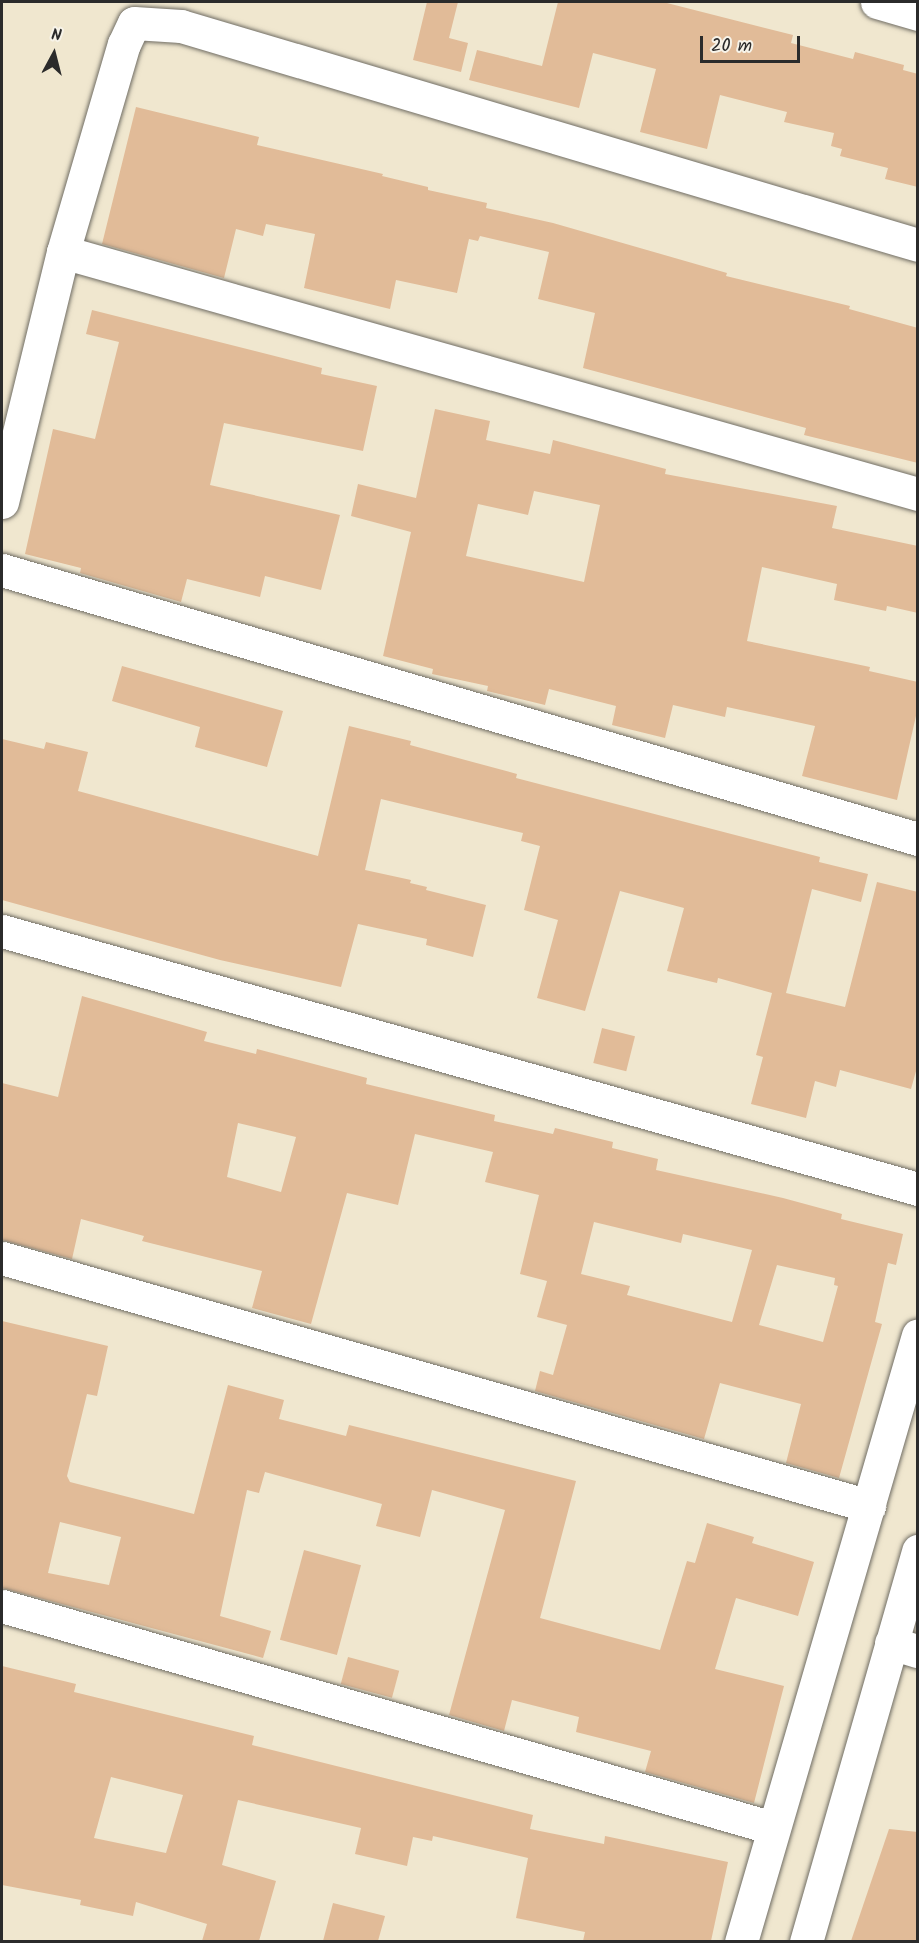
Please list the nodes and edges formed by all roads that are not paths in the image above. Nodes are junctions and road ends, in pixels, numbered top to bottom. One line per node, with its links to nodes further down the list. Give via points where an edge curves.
1 (877, 2): 2 (street)
2 (918, 14)
3 (918, 245): 4 (street, via 181,26 134,23 124,44)
4 (63, 252): 5 (street); 6 (street)
5 (918, 494)
6 (2, 502)
7 (2, 570): 8 (street)
8 (918, 839)
9 (2, 931): 10 (street)
10 (918, 1189)
11 (2, 1258): 13 (street)
12 (918, 1335): 13 (street)
13 (869, 1506): 17 (street)
14 (918, 1551): 16 (street)
15 (2, 1606): 17 (street)
16 (904, 1647): 19 (street)
17 (773, 1828): 18 (street)
18 (741, 1941)
19 (806, 1941)

